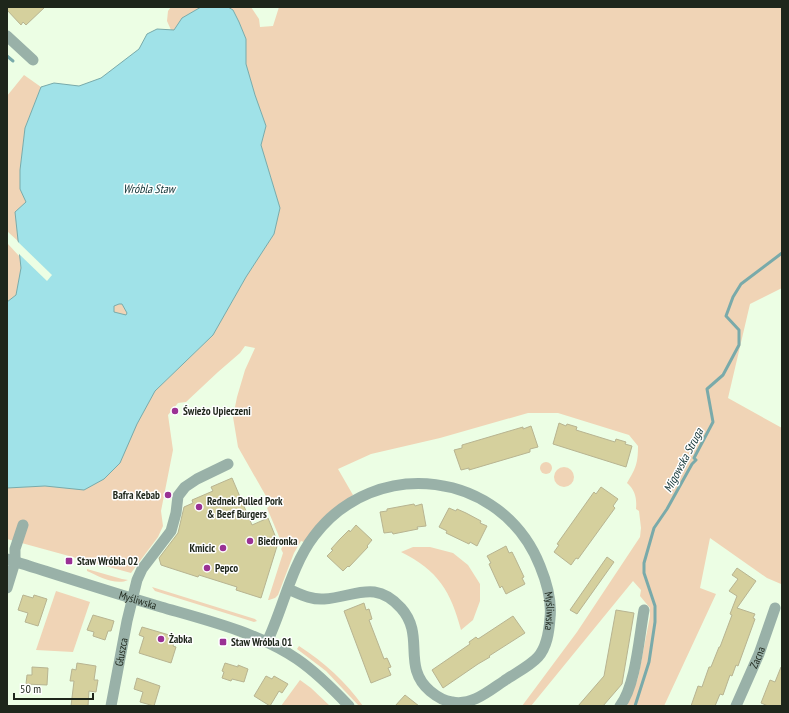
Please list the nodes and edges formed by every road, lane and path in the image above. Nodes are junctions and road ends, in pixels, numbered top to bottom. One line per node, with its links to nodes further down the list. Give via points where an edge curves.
1 (7, 36): 2 (street)
2 (33, 60)
3 (228, 464): 8 (street, Głuszca, via 197,478 178,496 171,531 142,569)
4 (23, 525): 5 (street)
5 (11, 560): 6 (street); 8 (street, Myśliwska)
6 (7, 588)
7 (288, 590): 7 (street, Myśliwska, via 313,537 332,517 363,496 415,483 455,488 476,495 495,507 510,520 534,552 549,592 549,632 538,658 484,695 461,703 451,702 437,696 418,678 414,664 412,626 393,600 370,591 323,599 309,598); 11 (street, Myśliwska)
8 (132, 598): 11 (street, Myśliwska); 12 (street, Głuszca)
9 (774, 608): 15 (street, Zacna, via 759,654)
10 (644, 610): 14 (street, via 632,679)
11 (267, 642): 13 (street, Myśliwska, via 306,665)
12 (111, 706)
13 (349, 706)
14 (620, 706)
15 (736, 706)

